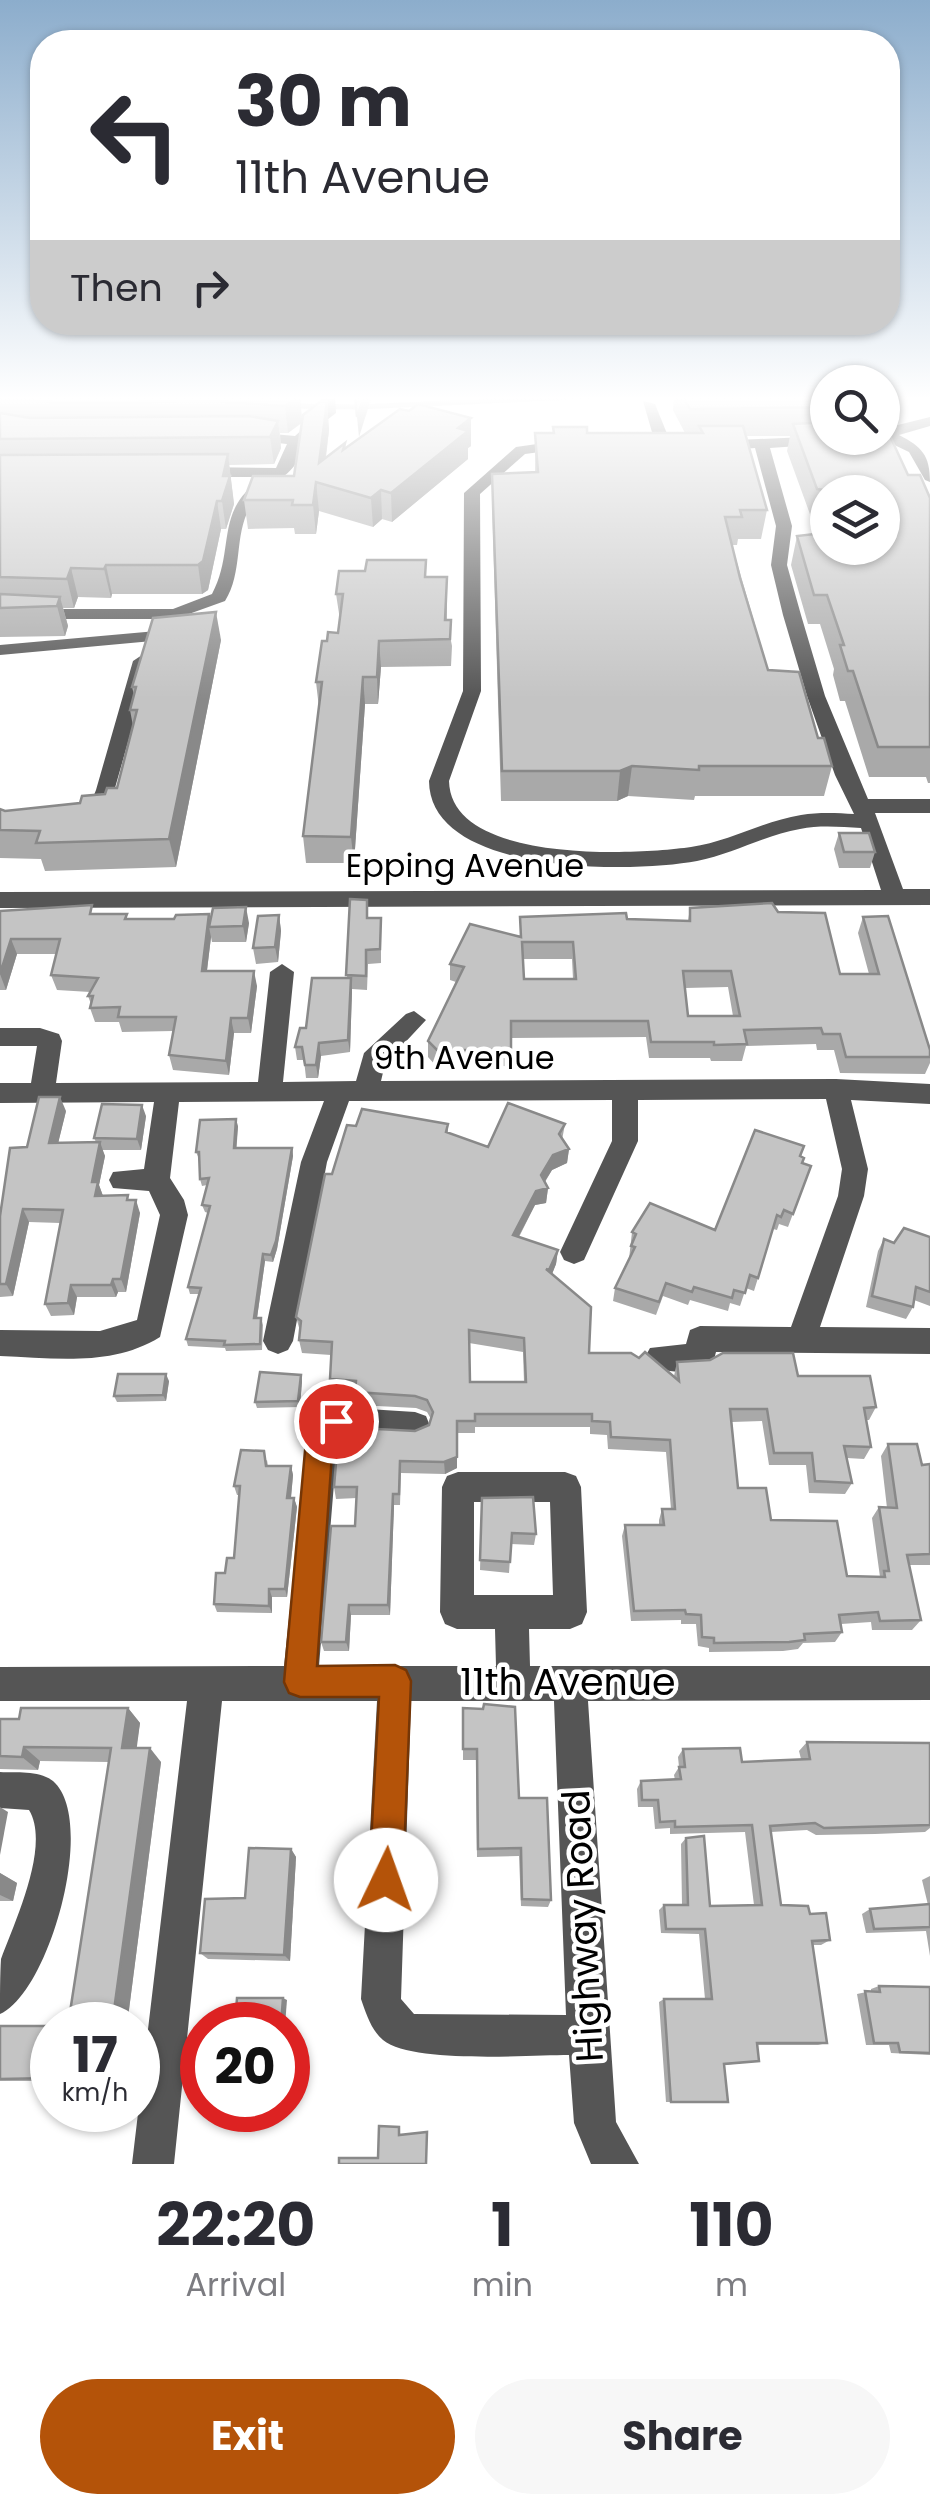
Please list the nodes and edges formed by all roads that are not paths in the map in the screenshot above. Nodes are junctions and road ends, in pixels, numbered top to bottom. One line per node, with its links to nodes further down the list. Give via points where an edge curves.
1 (251, 497): 4 (street, via 224,589 210,602 175,614)
2 (472, 497): 9 (street, via 472,692 438,784 448,818 466,833 515,850 569,857 692,855 794,823)
3 (776, 497): 9 (street, via 784,526 778,565 816,696)
4 (0, 614)
5 (198, 632): 6 (street)
6 (148, 638): 7 (street); 10 (street, via 98,809)
7 (0, 650)
8 (930, 806): 9 (street)
9 (864, 813): 12 (street)
10 (70, 816)
11 (930, 896): 12 (street, Epping Avenue)
12 (894, 897): 13 (street, Epping Avenue)
13 (0, 900)
14 (282, 972): 22 (street)
15 (414, 1020): 19 (street, via 373,1060)
16 (0, 1038): 20 (street, via 50,1041)
17 (625, 1090): 18 (street, 9th Avenue); 19 (street, 9th Avenue); 27 (street, via 625,1141)
18 (836, 1090): 24 (street, 9th Avenue); 28 (street, via 855,1169)
19 (354, 1091): 22 (street, 9th Avenue); 30 (street, via 314,1162)
20 (42, 1092): 21 (street, 9th Avenue); 23 (street, 9th Avenue)
21 (168, 1092): 22 (street, 9th Avenue); 26 (street)
22 (269, 1092)
23 (0, 1093)
24 (929, 1093)
25 (122, 1180): 26 (street)
26 (156, 1180): 31 (street, via 174,1214 150,1328 119,1343)
27 (574, 1252)
28 (802, 1340): 29 (street); 32 (street, via 700,1339 702,1358)
29 (930, 1340)
30 (278, 1341)
31 (0, 1343)
32 (660, 1358)
33 (414, 1426): 36 (street, via 324,1426)
34 (512, 1612): 34 (street, via 457,1612 458,1487 565,1488 570,1612); 37 (street)
35 (395, 1681): 36 (street, 11th Avenue); 37 (street, 11th Avenue); 44 (street, via 380,1999 385,2012 413,2034)
36 (300, 1682): 41 (street, 11th Avenue)
37 (512, 1682): 38 (street, 11th Avenue)
38 (570, 1683): 39 (street, 11th Avenue); 44 (street, Highway Road)
39 (930, 1683)
40 (0, 1684): 41 (street, 11th Avenue)
41 (206, 1684): 45 (street)
42 (0, 1790): 43 (street, via 38,1792 52,1827 30,1942)
43 (0, 1994)
44 (587, 2036): 46 (street, Highway Road, via 595,2123)
45 (153, 2164)
46 (618, 2164)

